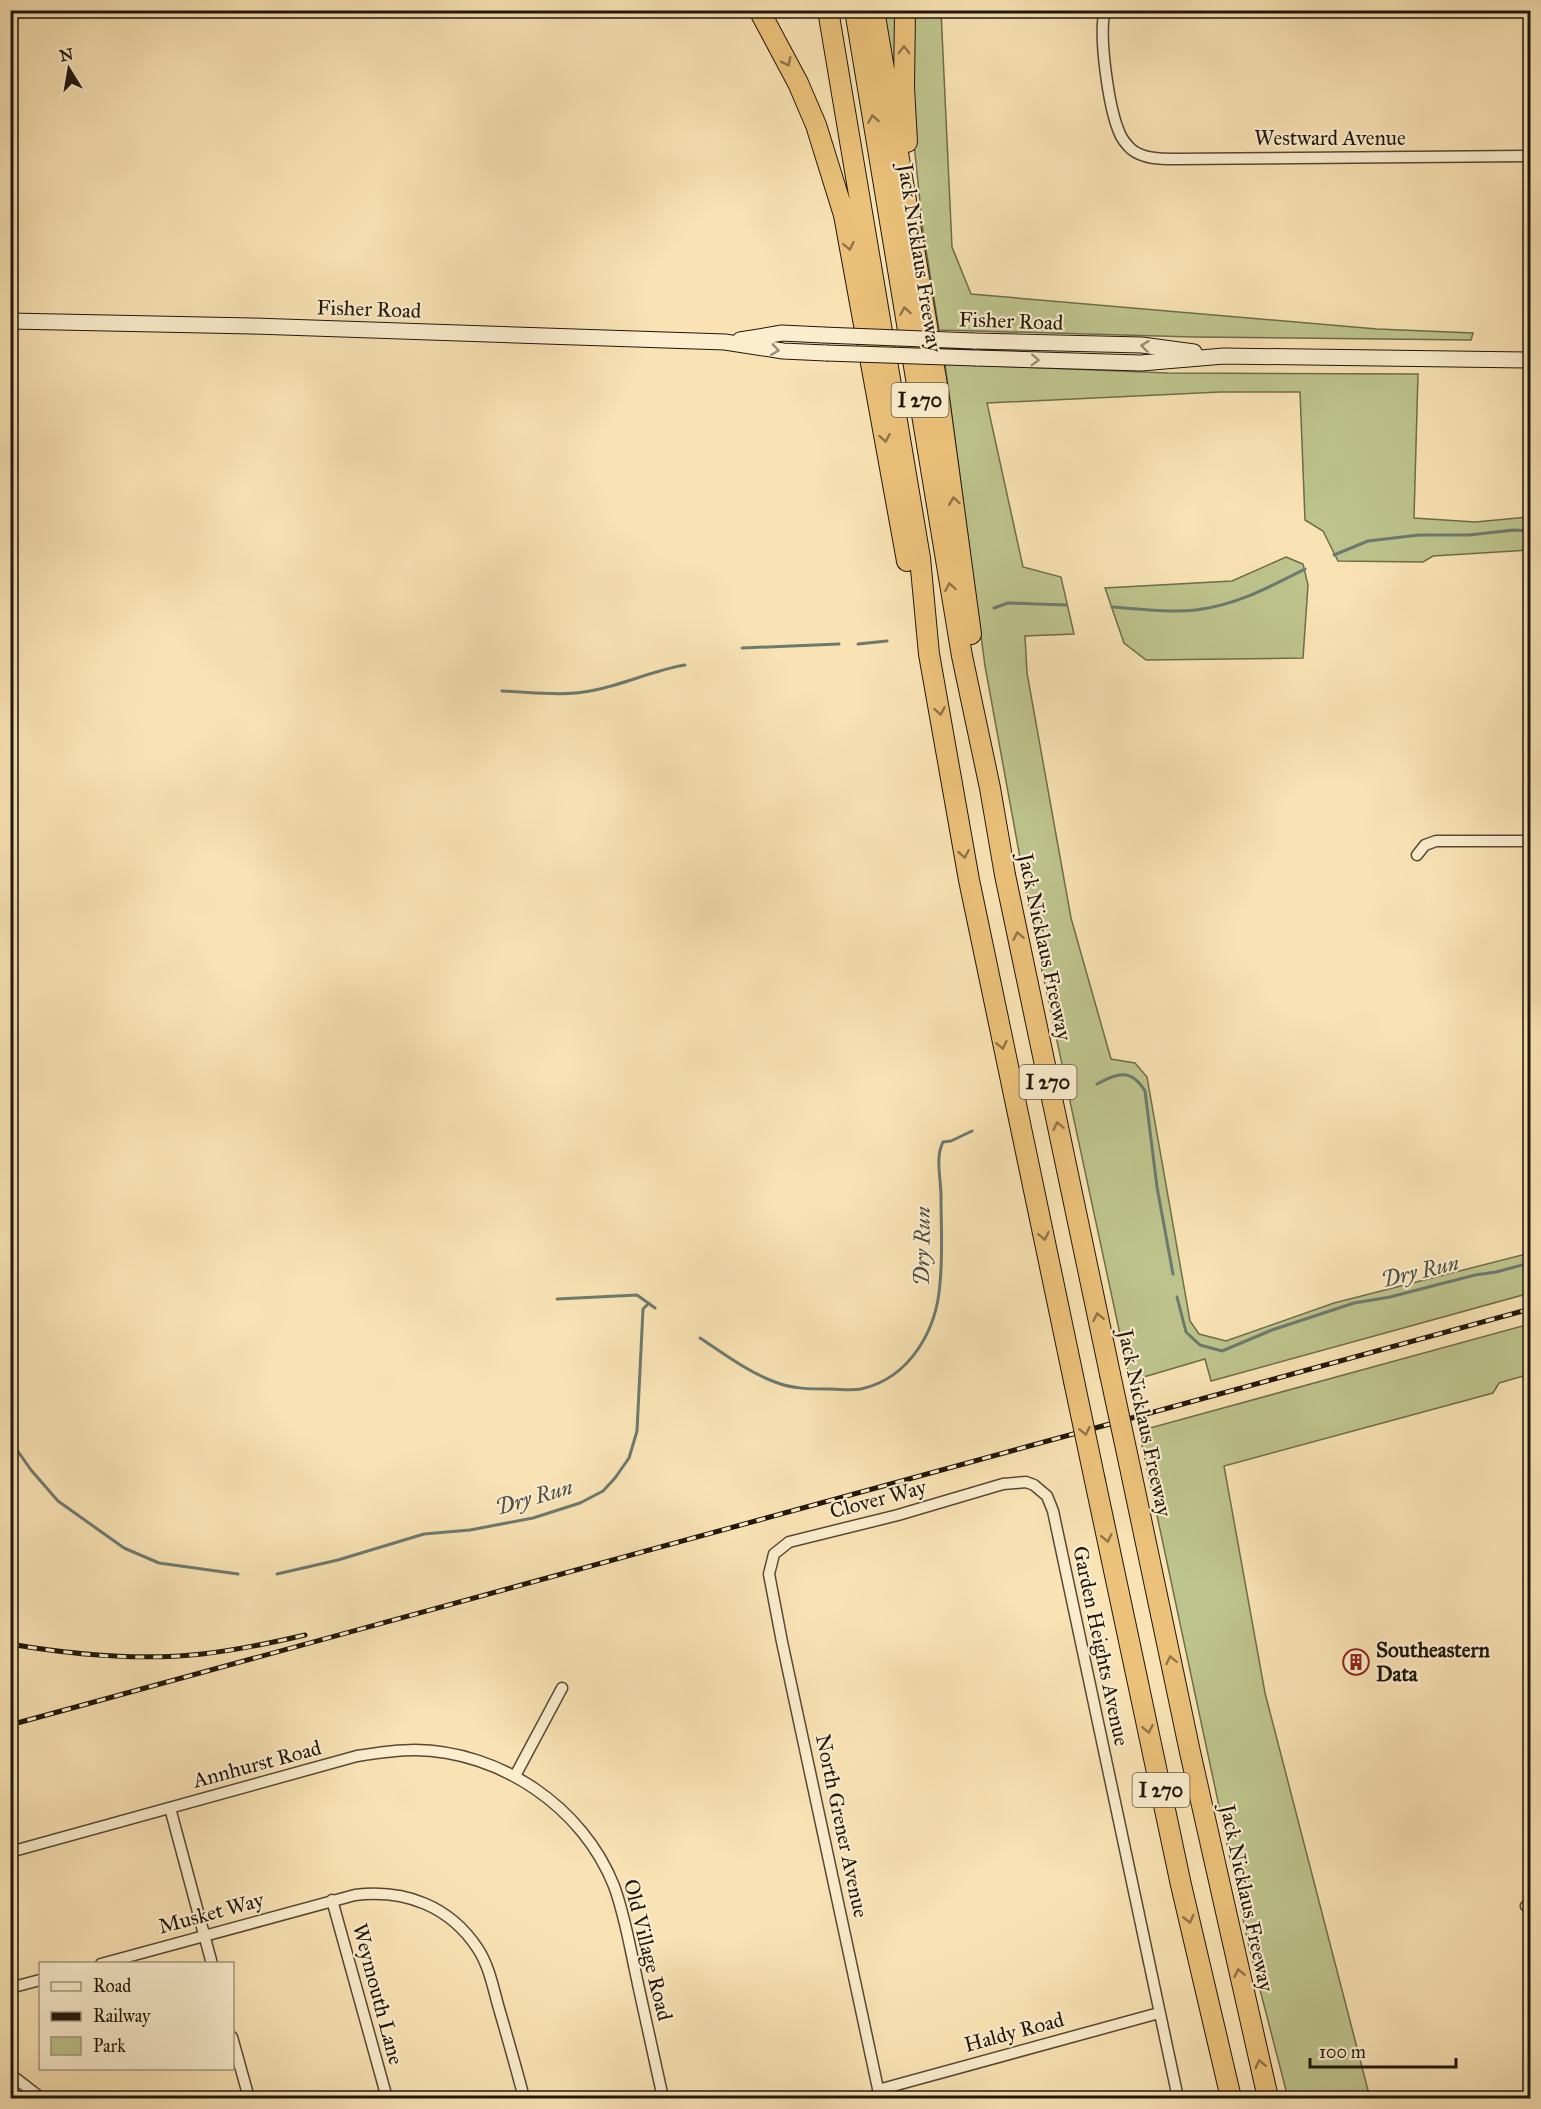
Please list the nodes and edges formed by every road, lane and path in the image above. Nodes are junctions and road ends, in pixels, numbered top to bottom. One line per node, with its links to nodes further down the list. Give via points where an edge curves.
1 (759, 10): 13 (highway, one-way to 13, via 811,114 844,215 907,560)
2 (828, 10): 13 (highway, I 270, via 920,558)
3 (855, 10): 14 (highway, Jack Nicklaus Freeway / I 270, one-way to 3, via 962,656)
4 (874, 10): 8 (highway)
5 (905, 10): 8 (highway, one-way to 5, via 904,87)
6 (1105, 10): 7 (street, Westward Avenue, via 1103,36 1109,91 1120,136 1132,150 1146,156)
7 (1530, 156)
8 (911, 234): 14 (highway, one-way to 8, via 957,520)
9 (10, 321): 10 (main road, Fisher Road)
10 (725, 342): 11 (main road, Fisher Road, one-way to 11, bridge, via 826,354 1141,363); 11 (main road, Fisher Road, one-way to 10, bridge, via 1142,345 782,333)
11 (1224, 357): 12 (main road, Fisher Road)
12 (1530, 360)
13 (929, 654): 39 (highway, I 270, one-way to 39, bridge, via 975,913 1181,1886)
14 (990, 788): 40 (highway, Jack Nicklaus Freeway / I 270, one-way to 14, bridge, via 1190,1752)
15 (1530, 841): 16 (street, via 1436,841 1425,845)
16 (1417, 855)
17 (1003, 1484): 18 (street, Clover Way, via 789,1542 777,1550); 29 (street, Garden Heights Avenue, via 1034,1485 1047,1496 1053,1511)
18 (771, 1561): 32 (street, North Grener Avenue, via 769,1574 780,1630)
19 (562, 1688): 20 (street)
20 (515, 1776): 21 (street, Annhurst Road, via 467,1757 394,1750 357,1756); 37 (street, Old Village Road, via 549,1800 579,1829 603,1864 623,1914)
21 (170, 1808): 22 (street, Annhurst Road); 24 (street)
22 (10, 1852)
23 (332, 1900): 24 (street, Musket Way); 35 (street, Weymouth Lane); 36 (street, Musket Way, via 373,1893 395,1894 424,1903 464,1931 490,1975)
24 (204, 1935): 25 (street, Musket Way); 26 (street)
25 (108, 1962)
26 (211, 1962)
27 (39, 1980): 28 (street)
28 (10, 1988)
29 (1160, 2013): 32 (street, Haldy Road); 38 (street, Garden Heights Avenue)
30 (234, 2044): 34 (street)
31 (10, 2074): 33 (street)
32 (879, 2094)
33 (41, 2098)
34 (249, 2098)
35 (387, 2098)
36 (524, 2098)
37 (663, 2098)
38 (1178, 2098)
39 (1232, 2098)
40 (1268, 2098)

